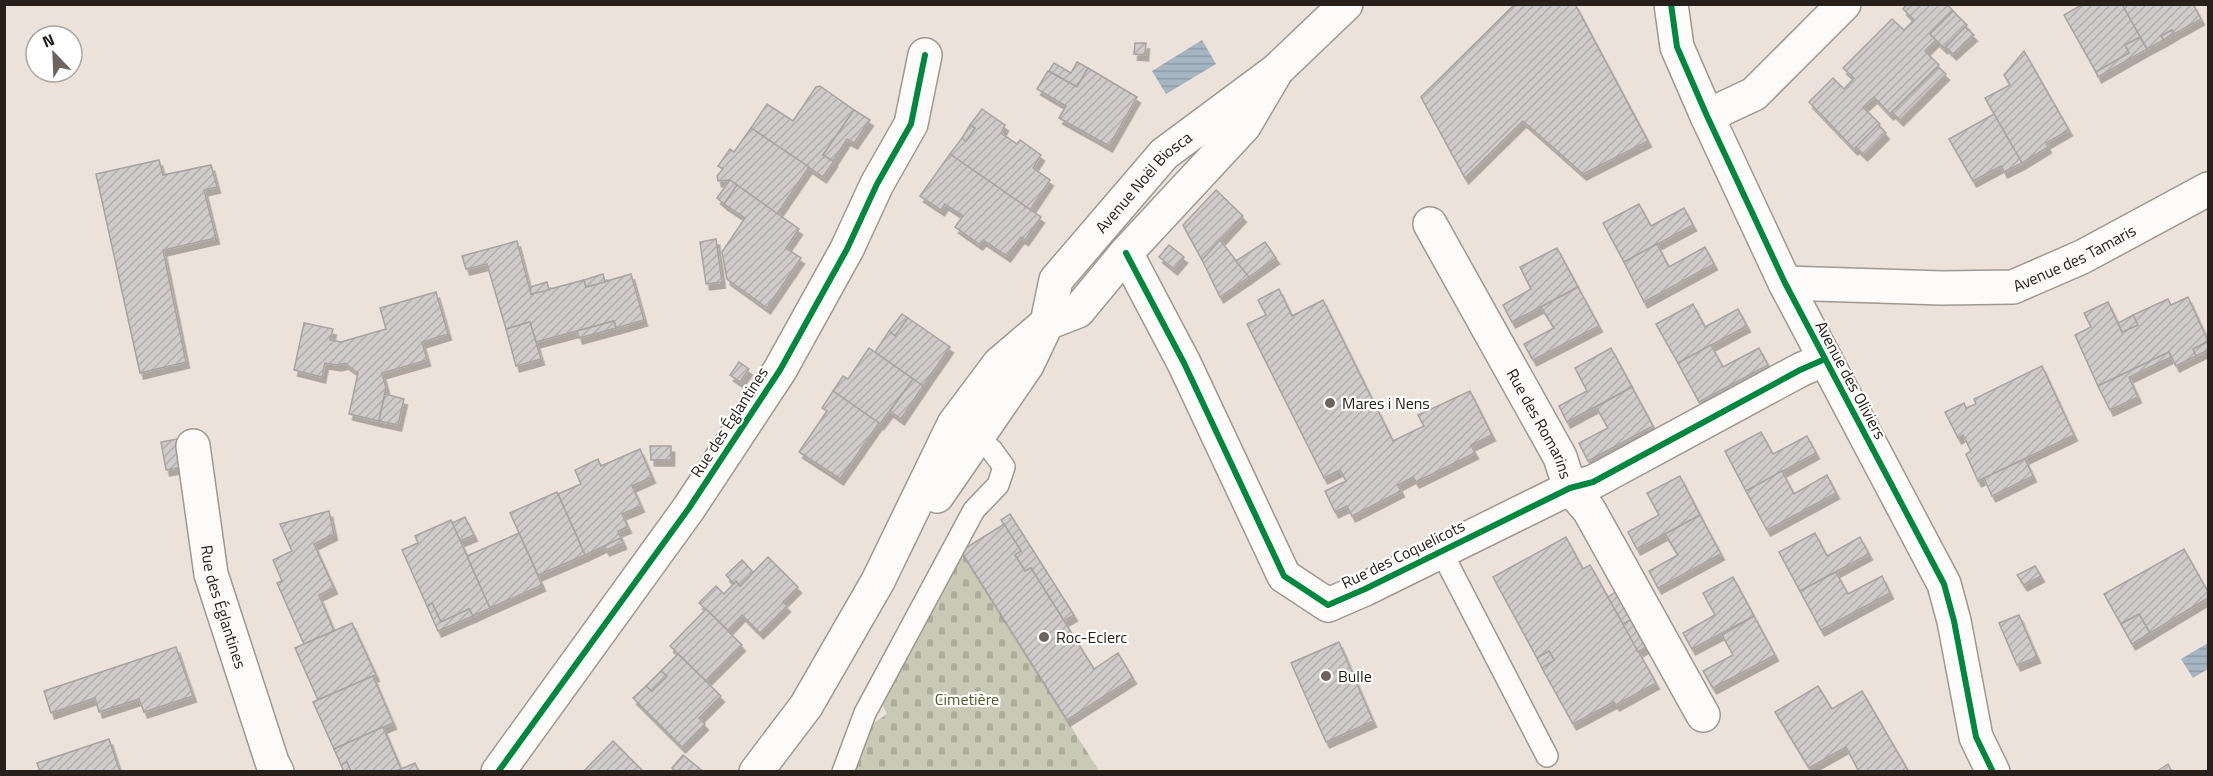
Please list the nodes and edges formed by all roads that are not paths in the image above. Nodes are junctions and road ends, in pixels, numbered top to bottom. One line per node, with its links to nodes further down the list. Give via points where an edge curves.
1 (1346, 4): 5 (street, Avenue Noël Biosca)
2 (1671, 4): 6 (street, Avenue des Oliviers, via 1677,48)
3 (1844, 4): 6 (street, via 1754,94)
4 (925, 55): 21 (street, Rue des Églantines, via 911,124 780,370 689,508)
5 (1277, 70): 9 (street, Avenue Noël Biosca, via 1244,126); 11 (street, Avenue Noël Biosca, via 1164,154 1056,280)
6 (1707, 116): 10 (street, Avenue des Oliviers)
7 (2208, 189): 10 (street, Avenue des Tamaris, via 2082,257 2013,287)
8 (1431, 224): 15 (street, Rue des Romarins, via 1560,458)
9 (1126, 253): 11 (street, Avenue Noël Biosca, via 1078,312); 16 (street, Rue des Coquelicots, via 1184,363 1284,576 1328,605)
10 (1785, 283): 12 (street, Avenue des Oliviers)
11 (1047, 323): 13 (street, Avenue Noël Biosca, via 999,364)
12 (1825, 359): 15 (street, Rue des Coquelicots, via 1593,482); 25 (street, Avenue des Oliviers, via 1944,584 1976,737)
13 (965, 432): 17 (street, Avenue Noël Biosca); 24 (lane, via 991,449 1004,467 998,485 974,510 865,713)
14 (193, 446): 20 (street, Rue des Églantines, via 211,574)
15 (1570, 488): 16 (street, Rue des Coquelicots); 18 (street, Rue des Romarins, via 1589,510)
16 (1441, 551): 19 (lane)
17 (806, 706): 22 (street, Avenue Noël Biosca); 23 (street, Avenue Noël Biosca)
18 (1703, 716)
19 (1546, 756)
20 (269, 768)
21 (498, 771)
22 (756, 771)
23 (780, 771)
24 (843, 771)
25 (1994, 771)

